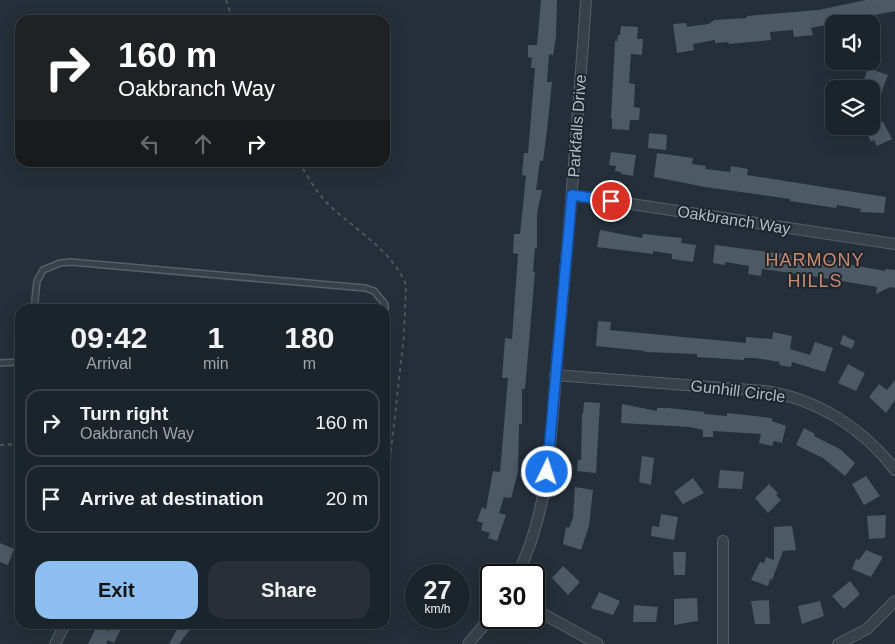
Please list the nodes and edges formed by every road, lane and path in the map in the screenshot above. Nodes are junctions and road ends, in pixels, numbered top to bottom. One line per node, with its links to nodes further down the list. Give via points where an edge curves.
1 (226, 0): 3 (path)
2 (586, 0): 4 (street, Parkfalls Drive)
3 (231, 15)
4 (572, 195): 5 (street, Oakbranch Way); 10 (street, Parkfalls Drive)
5 (895, 244)
6 (35, 304): 7 (lane, via 42,270 71,262 365,288 374,291)
7 (385, 304)
8 (15, 362): 9 (lane)
9 (0, 363)
10 (555, 375): 13 (street, Gunhill Circle, via 765,391 792,397 819,407 849,425); 15 (street, Parkfalls Drive, via 547,472 538,521)
11 (15, 444): 12 (path)
12 (0, 445)
13 (895, 470)
14 (723, 541): 23 (street)
15 (521, 564)
16 (895, 601): 24 (street, via 867,630)
17 (545, 615): 22 (street)
18 (62, 629): 20 (street)
19 (481, 629): 21 (street)
20 (55, 644)
21 (468, 644)
22 (598, 644)
23 (723, 644)
24 (838, 644)

